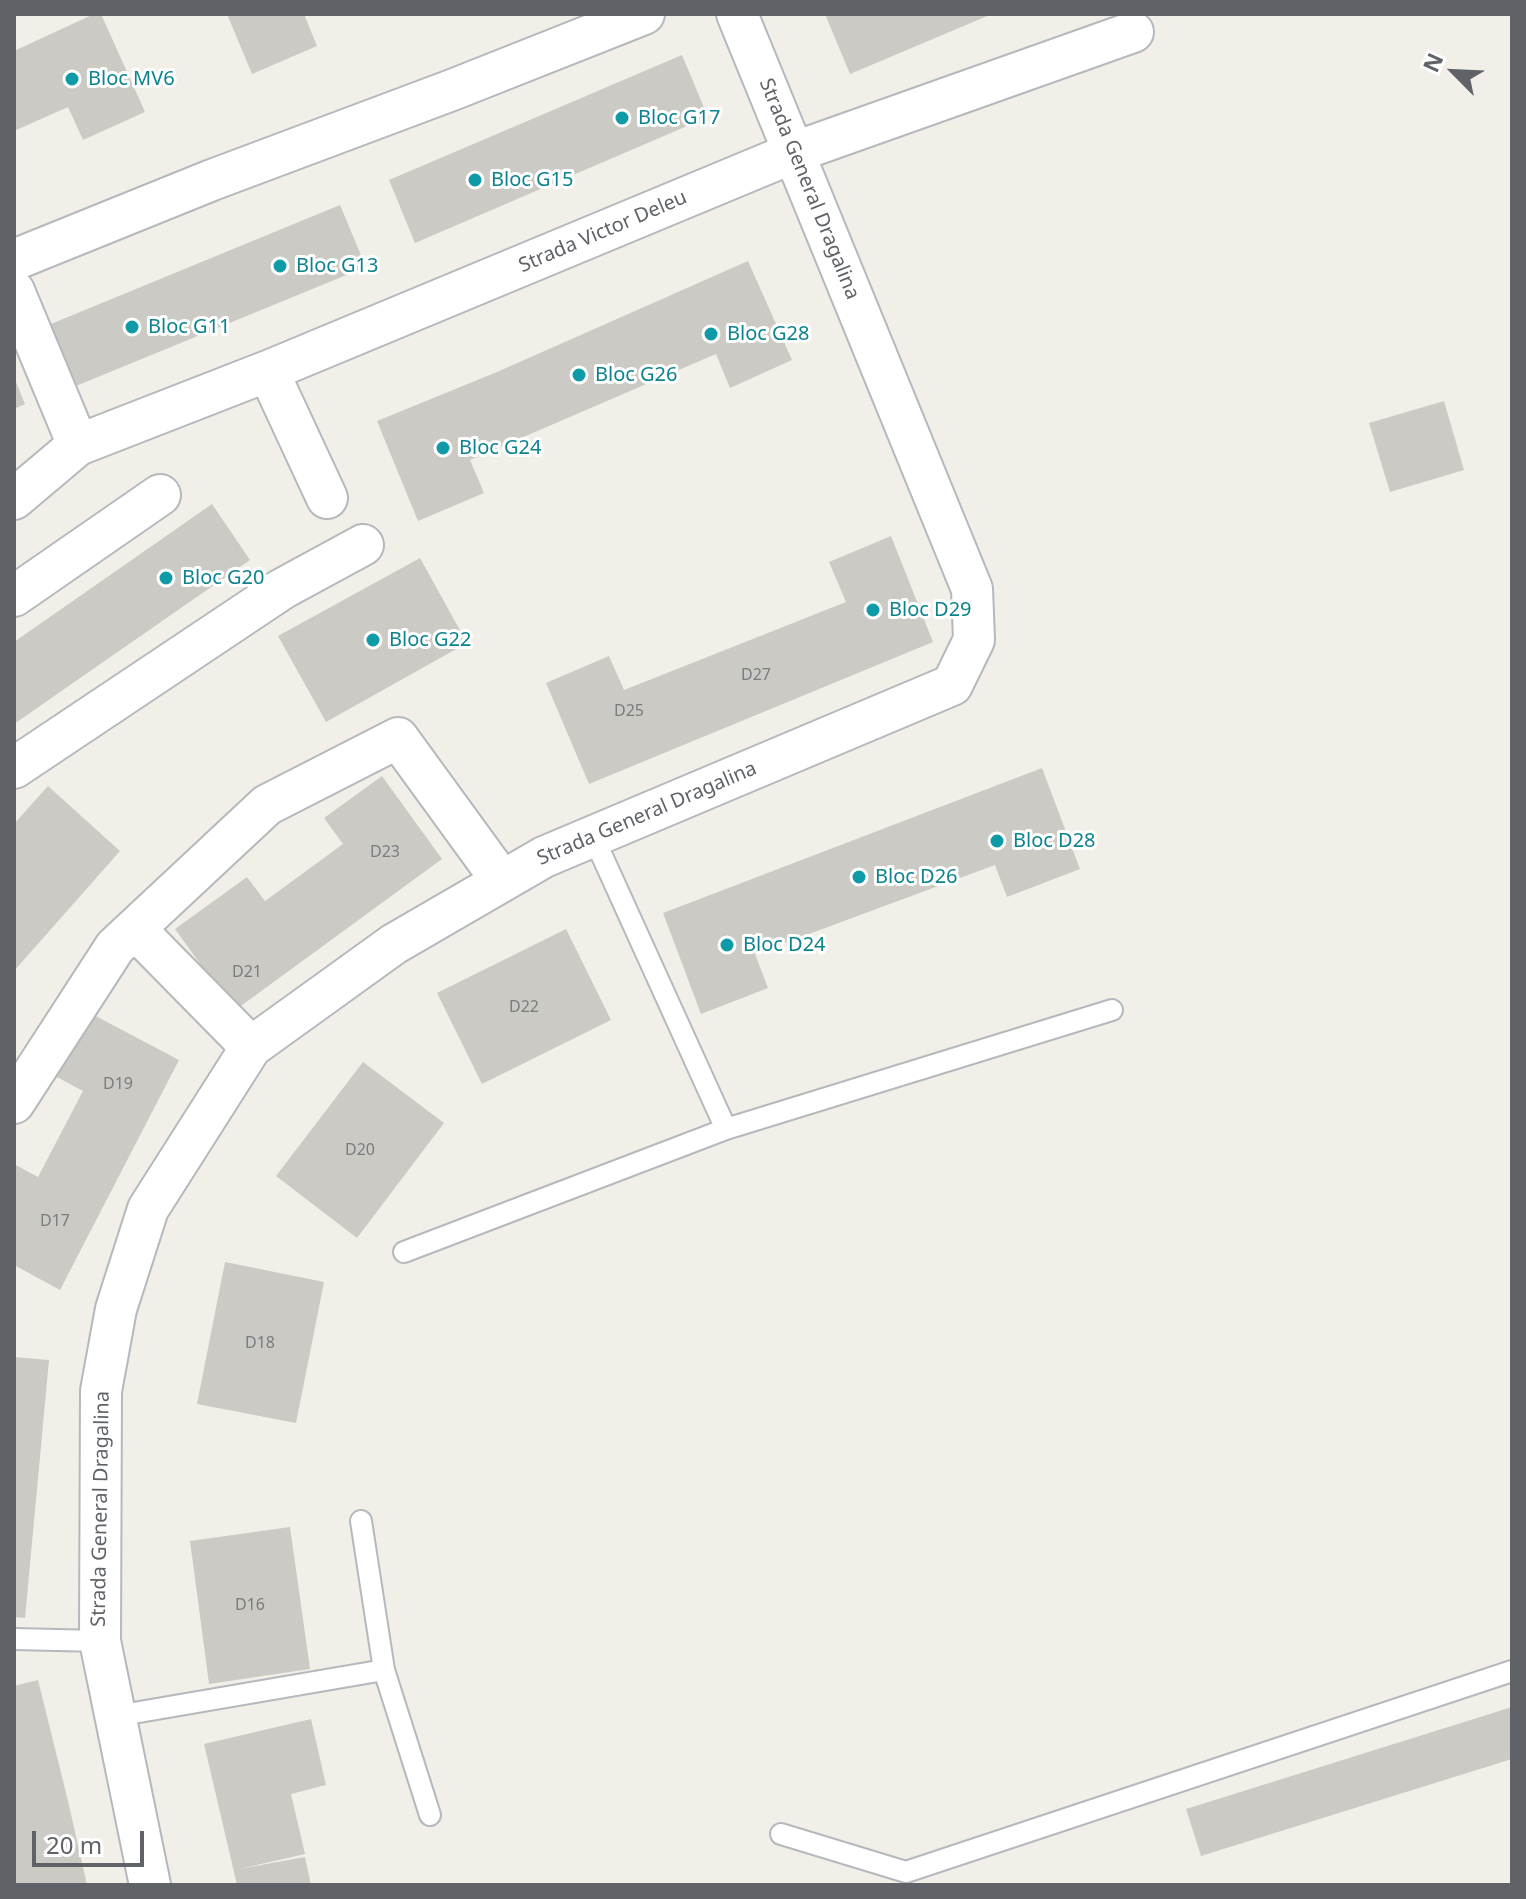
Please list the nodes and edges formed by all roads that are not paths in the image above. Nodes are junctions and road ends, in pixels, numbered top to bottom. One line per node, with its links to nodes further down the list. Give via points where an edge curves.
1 (644, 14): 5 (street)
2 (737, 14): 4 (street, Strada General Dragalina)
3 (1133, 32): 4 (street, Strada Victor Deleu)
4 (795, 152): 7 (street, Strada Victor Deleu); 15 (street, Strada General Dragalina, via 972,589 974,640 952,685)
5 (14, 260)
6 (14, 291): 8 (street)
7 (268, 371): 8 (street, Strada Victor Deleu); 10 (street)
8 (78, 445): 11 (street, Strada Victor Deleu)
9 (160, 495): 13 (street)
10 (327, 498)
11 (14, 499)
12 (363, 545): 14 (street, via 282,589)
13 (14, 596)
14 (14, 768)
15 (593, 836): 16 (street, Strada General Dragalina); 21 (lane)
16 (502, 881): 17 (street, via 398,738 267,805); 19 (street, Strada General Dragalina, via 394,944)
17 (135, 929): 19 (street); 20 (street, via 115,947)
18 (1112, 1010): 21 (lane)
19 (251, 1047): 25 (street, Strada General Dragalina, via 148,1209 116,1309 101,1391)
20 (14, 1103)
21 (726, 1129): 22 (lane)
22 (404, 1252)
23 (361, 1521): 26 (lane)
24 (14, 1639): 25 (lane)
25 (100, 1641): 28 (street, Strada General Dragalina)
26 (384, 1670): 28 (lane); 29 (lane)
27 (1512, 1671): 30 (lane, via 906,1872)
28 (116, 1716): 31 (street, Strada General Dragalina)
29 (430, 1815)
30 (781, 1834)
31 (150, 1885)

